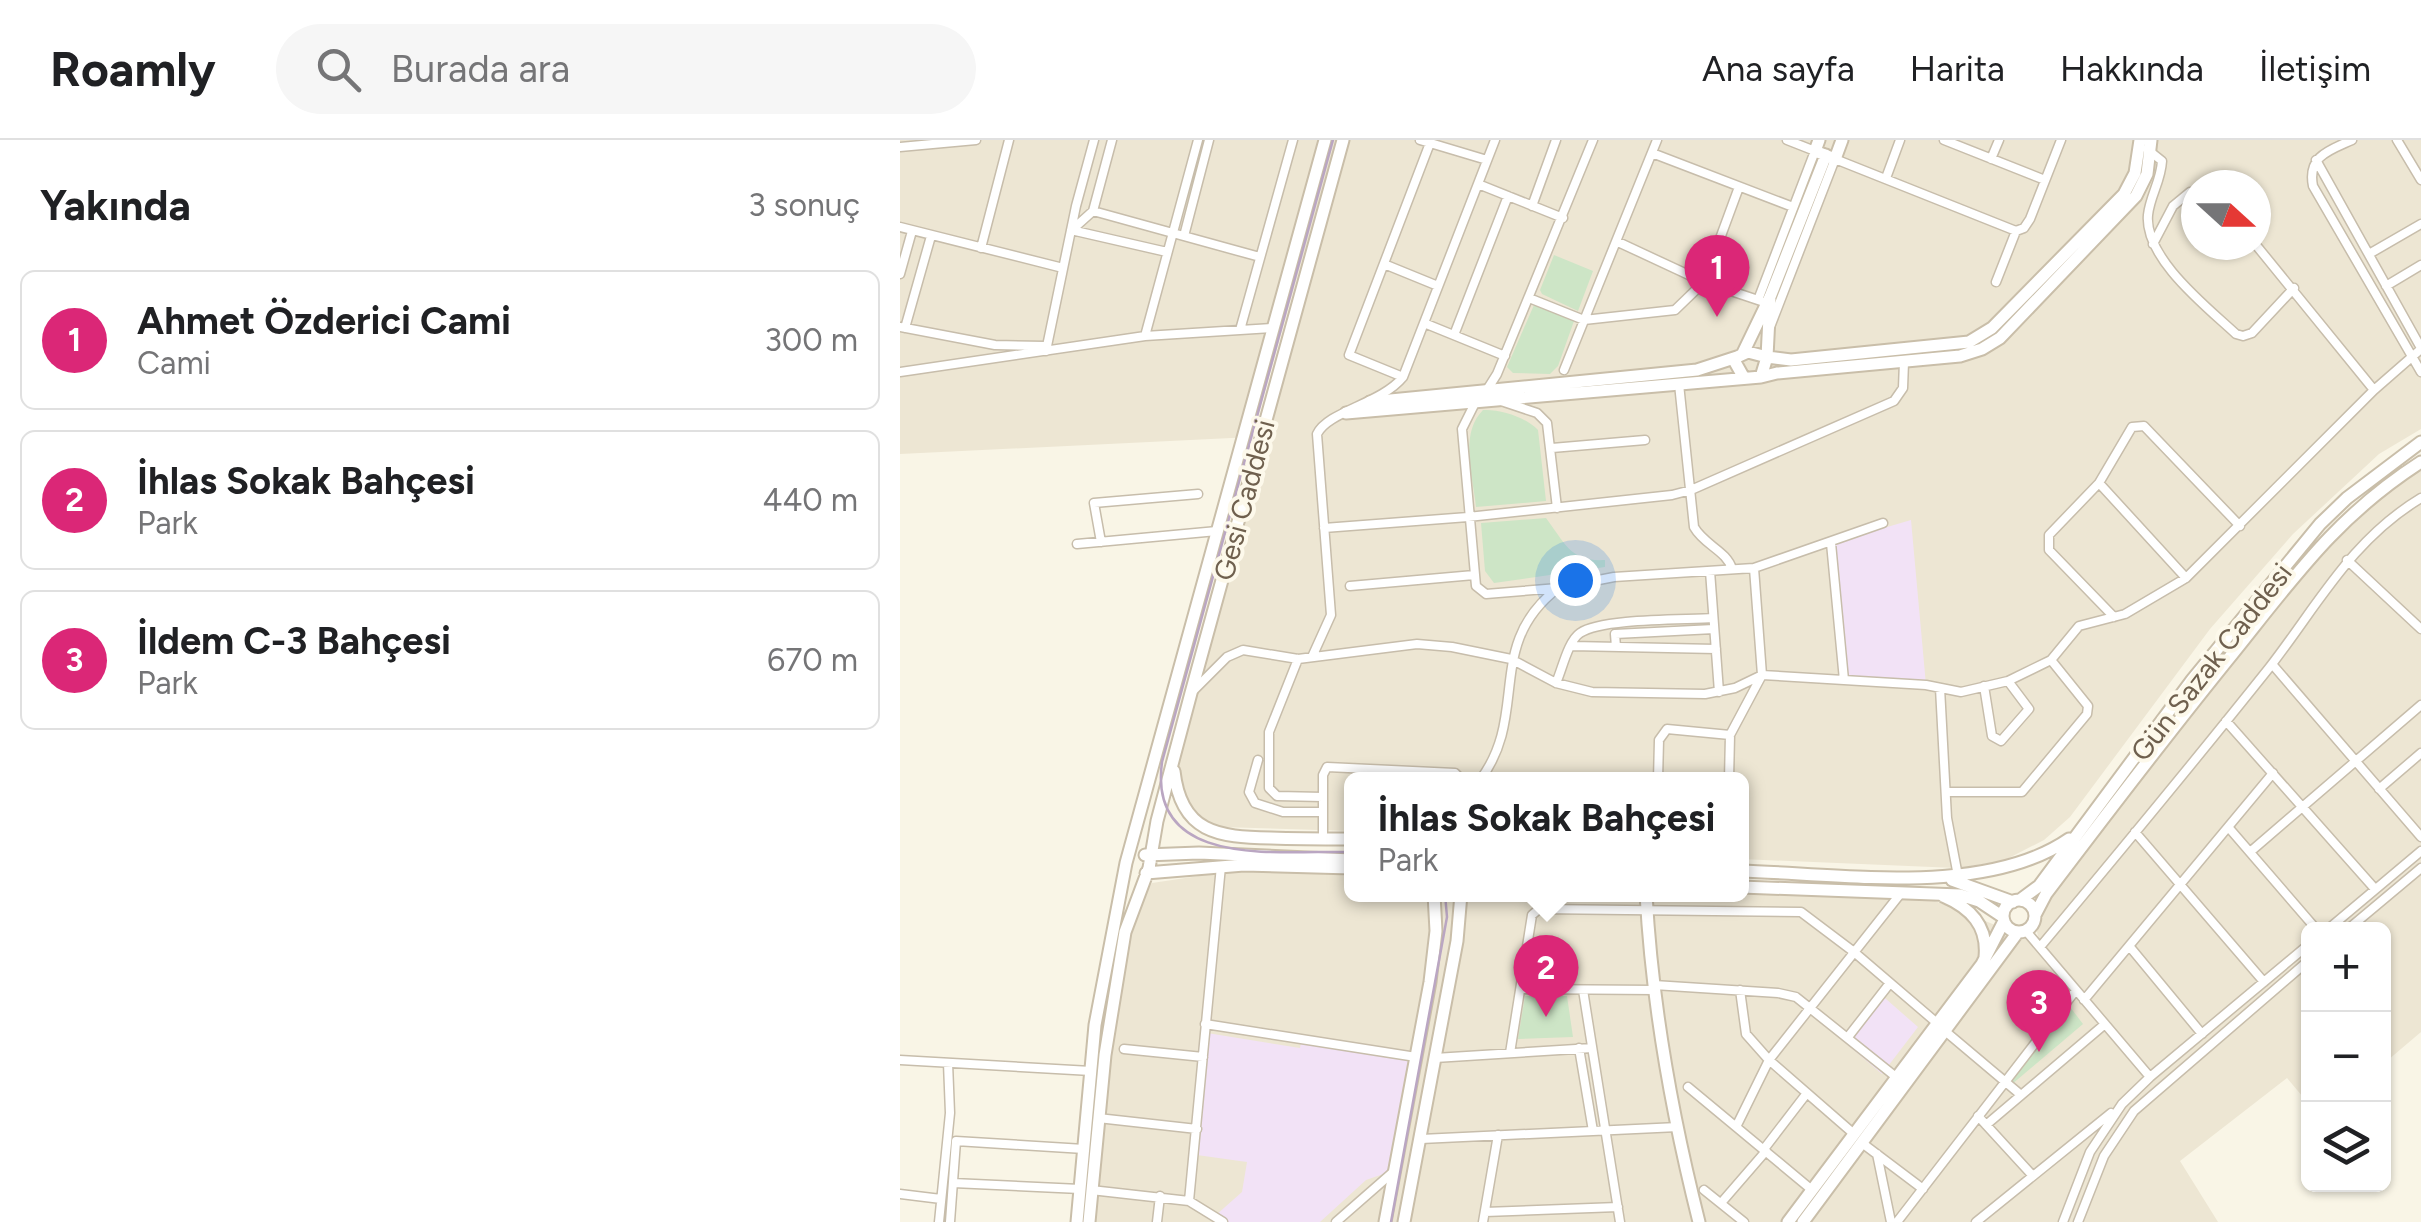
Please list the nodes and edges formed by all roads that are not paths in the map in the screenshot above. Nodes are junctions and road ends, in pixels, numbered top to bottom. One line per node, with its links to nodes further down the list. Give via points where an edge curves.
1 (976, 140): 24 (street)
2 (1009, 140): 51 (street)
3 (1094, 140): 43 (street)
4 (1112, 140): 39 (street)
5 (1198, 140): 46 (street)
6 (1209, 140): 48 (street)
7 (1293, 140): 54 (street)
8 (1325, 140): 70 (street, Gesi Caddesi)
9 (1344, 140): 140 (street, Gesi Caddesi)
10 (1495, 140): 28 (street)
11 (1556, 140): 37 (street)
12 (1593, 140): 40 (street)
13 (1657, 140): 26 (street)
14 (1787, 140): 25 (street)
15 (1842, 140): 25 (street)
16 (1900, 140): 30 (street)
17 (1944, 140): 27 (street)
18 (1999, 140): 27 (street)
19 (2062, 140): 31 (street)
20 (2352, 140): 29 (street)
21 (2397, 140): 32 (street)
22 (1425, 142): 28 (street); 56 (street)
23 (2145, 144): 50 (street, via 2162,161 2148,215); 79 (street, via 2124,194 1982,336 1936,347); 81 (street, via 2147,174 2136,196 2000,338 1968,355)
24 (900, 146)
25 (1824, 151): 30 (street); 38 (street); 66 (street); 72 (street)
26 (1652, 153): 34 (street); 49 (street)
27 (1992, 158): 31 (street)
28 (1487, 160): 33 (street)
29 (2316, 160): 53 (street); 80 (street, via 2313,186)
30 (1886, 178): 45 (street)
31 (2045, 180): 45 (street, via 2027,224)
32 (2421, 180)
33 (1478, 184): 35 (street); 62 (street)
34 (1739, 187): 38 (street); 60 (street)
35 (1508, 196): 37 (street); 74 (street)
36 (2181, 199): 50 (street)
37 (1532, 206): 40 (street)
38 (1793, 207): 66 (street)
39 (1093, 211): 43 (street); 46 (street)
40 (1563, 218): 65 (street)
41 (2421, 224): 53 (street)
42 (900, 228): 44 (street)
43 (1071, 230): 52 (street); 58 (street)
44 (912, 231): 47 (street); 59 (street)
45 (2016, 231): 61 (street)
46 (1172, 233): 48 (street); 52 (street)
47 (931, 236): 51 (street); 69 (street)
48 (1184, 236): 54 (street)
49 (1618, 242): 60 (street); 67 (street)
50 (2153, 244): 64 (street, via 2180,280 2239,335 2252,333)
51 (982, 248): 58 (street)
52 (1167, 252): 73 (street)
53 (2368, 254): 63 (street)
54 (1260, 257): 71 (street)
55 (2269, 260): 64 (street)
56 (1384, 264): 62 (street); 85 (street, via 1349,355)
57 (2421, 265): 63 (street)
58 (1063, 268): 75 (street)
59 (900, 274)
60 (1704, 282): 66 (street); 67 (street, via 1676,310)
61 (1996, 282)
62 (1438, 286): 68 (street)
63 (2386, 286): 76 (street)
64 (2294, 288): 89 (street)
65 (1529, 298): 67 (street); 78 (street)
66 (1764, 300): 72 (street); 77 (street)
67 (1584, 320): 82 (street)
68 (1424, 323): 74 (street); 85 (street)
69 (902, 328): 75 (street)
70 (1272, 328): 71 (street); 109 (street, Gesi Caddesi)
71 (1240, 330): 73 (street)
72 (1767, 332): 79 (street)
73 (1144, 336): 75 (street)
74 (1454, 336): 78 (street)
75 (1046, 348): 83 (street)
76 (2421, 348): 80 (street)
77 (1740, 355): 79 (street); 87 (street, via 1736,368); 90 (street, via 1697,370)
78 (1505, 356): 90 (street)
79 (1767, 357): 86 (street)
80 (2413, 357): 84 (street); 89 (street)
81 (1904, 362): 86 (street); 101 (street, via 1903,388 1894,401)
82 (1564, 370)
83 (900, 372)
84 (2421, 372)
85 (1403, 377): 92 (street)
86 (1761, 377): 87 (street)
87 (1744, 378): 88 (street)
88 (1680, 384): 91 (street); 101 (street)
89 (2374, 390): 107 (street)
90 (1486, 392): 92 (street); 93 (street)
91 (1501, 401): 93 (street); 98 (street, via 1541,416)
92 (1370, 402): 94 (street)
93 (1475, 403): 94 (street); 105 (street, via 1462,429)
94 (1346, 414): 108 (street, via 1324,422 1318,434)
95 (2421, 433): 97 (street)
96 (1645, 440): 98 (street)
97 (2416, 445): 159 (street, Gün Sazak Caddesi, via 2320,524)
98 (1552, 448): 104 (street)
99 (2421, 462): 185 (street, Gün Sazak Caddesi, via 2319,545 2155,750)
100 (2098, 483): 107 (street, via 2130,428 2140,424); 118 (street); 121 (street, via 2047,544)
101 (1691, 490): 104 (street); 115 (street, via 1696,532)
102 (1198, 494): 110 (street, via 1094,502)
103 (2421, 498): 113 (street, via 2390,516)
104 (1558, 508): 105 (street)
105 (1468, 517): 108 (street); 117 (street)
106 (1883, 523): 112 (street)
107 (2240, 526): 118 (street)
108 (1324, 528): 128 (street, via 1331,615)
109 (1217, 531): 110 (street); 168 (street, Gesi Caddesi)
110 (1101, 542): 111 (street)
111 (1077, 544)
112 (1831, 544): 114 (street); 134 (street)
113 (2347, 560): 124 (street); 132 (street)
114 (1754, 568): 115 (street); 133 (street)
115 (1732, 569): 116 (street)
116 (1710, 571): 120 (street); 122 (street)
117 (1474, 574): 119 (street); 120 (street, via 1486,594)
118 (2186, 578): 121 (street)
119 (1350, 586)
120 (1558, 588): 129 (street, via 1526,622)
121 (2114, 617): 131 (street, via 2079,626)
122 (1714, 618): 123 (street); 125 (street, via 1605,624 1579,633)
123 (1714, 629): 126 (street, via 1615,634); 127 (street)
124 (2421, 629)
125 (1572, 646): 126 (street); 136 (street)
126 (1616, 647): 127 (street)
127 (1716, 649): 139 (street)
128 (1312, 657): 129 (street, via 1423,644); 130 (street)
129 (1511, 659): 136 (street); 149 (street, via 1502,734)
130 (1298, 660): 140 (street, via 1238,652); 155 (street, via 1268,732 1269,788 1276,796)
131 (2050, 660): 135 (street); 154 (street, via 2088,706 2087,714 2022,792)
132 (2272, 664): 142 (street); 146 (street)
133 (1762, 676): 134 (street); 139 (street); 143 (street)
134 (1844, 680): 138 (street)
135 (2008, 681): 137 (street); 137 (street, via 2029,710 2001,742 1992,736)
136 (1556, 683): 139 (street, via 1592,692)
137 (1984, 686): 138 (street)
138 (1940, 688): 154 (street)
139 (1719, 692)
140 (1191, 693): 147 (street, Gesi Caddesi)
141 (2421, 705): 146 (street)
142 (2226, 721): 152 (street); 160 (street)
143 (1730, 736): 150 (street, via 1667,729 1659,740); 151 (street)
144 (2421, 753): 153 (street)
145 (1258, 760): 157 (street, via 1249,792 1254,803 1277,812)
146 (2354, 760): 153 (street); 156 (street)
147 (1174, 762): 162 (street, via 1183,806 1211,832); 167 (street, Gesi Caddesi)
148 (1438, 772): 155 (street, via 1332,766 1323,772)
149 (1484, 772)
150 (1658, 772)
151 (1729, 772)
152 (2273, 774): 156 (street); 158 (street)
153 (2380, 789): 161 (street)
154 (1946, 792): 173 (street)
155 (1323, 796): 157 (street)
156 (2302, 806): 165 (street); 177 (street)
157 (1323, 812): 162 (street)
158 (2229, 828): 165 (street); 175 (street)
159 (2080, 830): 173 (street, via 2034,860); 180 (street, Gün Sazak Caddesi, via 2039,886)
160 (2136, 832): 175 (street); 191 (street)
161 (2421, 838)
162 (1323, 839): 163 (street)
163 (1344, 840)
164 (2421, 851): 177 (street)
165 (2250, 852): 187 (street)
166 (1344, 860): 167 (street, via 1198,853)
167 (1147, 864): 168 (street, via 1135,854); 168 (street, via 1133,877); 169 (street); 230 (street, Gesi Caddesi, via 1122,948)
168 (1126, 865): 221 (street, Gesi Caddesi)
169 (1221, 866): 170 (street); 206 (street)
170 (1344, 868)
171 (2421, 868): 189 (street)
172 (1749, 871): 174 (street)
173 (1958, 876): 174 (street)
174 (1943, 878): 180 (street)
175 (2182, 886): 192 (street); 197 (street)
176 (1749, 887): 178 (street)
177 (2375, 889): 188 (street)
178 (1901, 893): 179 (street); 194 (street)
179 (1939, 894): 186 (street, via 1974,898); 195 (street, via 1980,924)
180 (2016, 901): 185 (street, via 2031,905); 186 (street)
181 (1434, 902): 215 (street, via 1435,941)
182 (1461, 902): 217 (street)
183 (1646, 902): 184 (street)
184 (1647, 910): 194 (street, via 1801,912); 199 (street); 200 (street, via 1536,910)
185 (2035, 915): 190 (street)
186 (2004, 919): 190 (street); 195 (street)
187 (2311, 922)
188 (2336, 922)
189 (2357, 922)
190 (2022, 932): 191 (street); 208 (street)
191 (2040, 947): 203 (street)
192 (2130, 947): 204 (street); 209 (street)
193 (2301, 951): 197 (street)
194 (1854, 952): 198 (street); 205 (street)
195 (1984, 960): 208 (street)
196 (2301, 968): 277 (street, via 2134,1111 2104,1156)
197 (2264, 982): 209 (street)
198 (1890, 983): 208 (street); 210 (street)
199 (1655, 988): 201 (street); 202 (street); 233 (street)
200 (1521, 989): 201 (street); 214 (street)
201 (1582, 990): 212 (street)
202 (1740, 990): 205 (street, via 1784,994); 219 (street, via 1746,1034)
203 (2076, 990): 204 (street); 224 (street)
204 (2084, 1000): 207 (street)
205 (1811, 1006): 210 (street); 219 (street)
206 (1205, 1024): 215 (street); 216 (street)
207 (2105, 1024): 223 (street); 227 (street)
208 (1941, 1027): 222 (street); 224 (street); 239 (street)
209 (2202, 1034): 223 (street)
210 (1848, 1037): 222 (street)
211 (1579, 1048): 212 (street); 214 (street); 236 (street)
212 (1592, 1048): 235 (street)
213 (1124, 1049): 216 (street)
214 (1510, 1053): 217 (street)
215 (1416, 1056): 243 (street)
216 (1203, 1057): 234 (street)
217 (1435, 1058): 238 (street)
218 (900, 1060): 220 (street)
219 (1769, 1060): 226 (street); 231 (street)
220 (948, 1064): 221 (street); 252 (street)
221 (1091, 1070): 240 (street, Gesi Caddesi)
222 (1896, 1077): 239 (street)
223 (2150, 1077): 228 (street)
224 (2005, 1082): 227 (street); 229 (street)
225 (1688, 1087): 231 (street)
226 (1807, 1093): 239 (street); 241 (street)
227 (2021, 1095): 232 (street)
228 (2122, 1104): 244 (street); 276 (street, via 2090,1152)
229 (1978, 1116): 232 (street); 247 (street)
230 (1098, 1118): 234 (street); 246 (street, Gesi Caddesi)
231 (1737, 1125): 241 (street)
232 (1986, 1125): 244 (street)
233 (1678, 1128): 235 (street); 270 (street)
234 (1198, 1129): 253 (street)
235 (1605, 1130): 236 (street); 256 (street)
236 (1594, 1131): 237 (street)
237 (1498, 1135): 238 (street); 258 (street)
238 (1421, 1139): 267 (street)
239 (1858, 1139): 242 (street); 249 (street); 257 (street)
240 (1084, 1149): 245 (street, via 956,1141); 246 (street, Gesi Caddesi)
241 (1765, 1150): 249 (street); 254 (street)
242 (1876, 1154): 247 (street); 274 (street)
243 (1395, 1170): 265 (street); 266 (street)
244 (2033, 1176): 275 (street)
245 (953, 1183): 246 (street); 261 (street)
246 (1086, 1189): 251 (street); 262 (street, Gesi Caddesi); 263 (street, Gesi Caddesi)
247 (1922, 1189): 274 (street)
248 (1704, 1190): 254 (street)
249 (1812, 1190): 272 (street)
250 (900, 1194): 252 (street)
251 (1160, 1196): 253 (street); 264 (street)
252 (941, 1199): 260 (street)
253 (1189, 1201): 259 (street)
254 (1721, 1204): 271 (street)
255 (1598, 1208): 256 (street); 258 (street); 268 (street)
256 (1618, 1208): 269 (street)
257 (1816, 1215): 273 (street)
258 (1484, 1217)
259 (1220, 1221)
260 (940, 1222)
261 (950, 1222)
262 (1077, 1222)
263 (1089, 1222)
264 (1157, 1222)
265 (1336, 1222)
266 (1386, 1222)
267 (1404, 1222)
268 (1595, 1222)
269 (1620, 1222)
270 (1698, 1222)
271 (1744, 1222)
272 (1788, 1222)
273 (1802, 1222)
274 (1894, 1222)
275 (1976, 1222)
276 (2063, 1222)
277 (2078, 1222)

